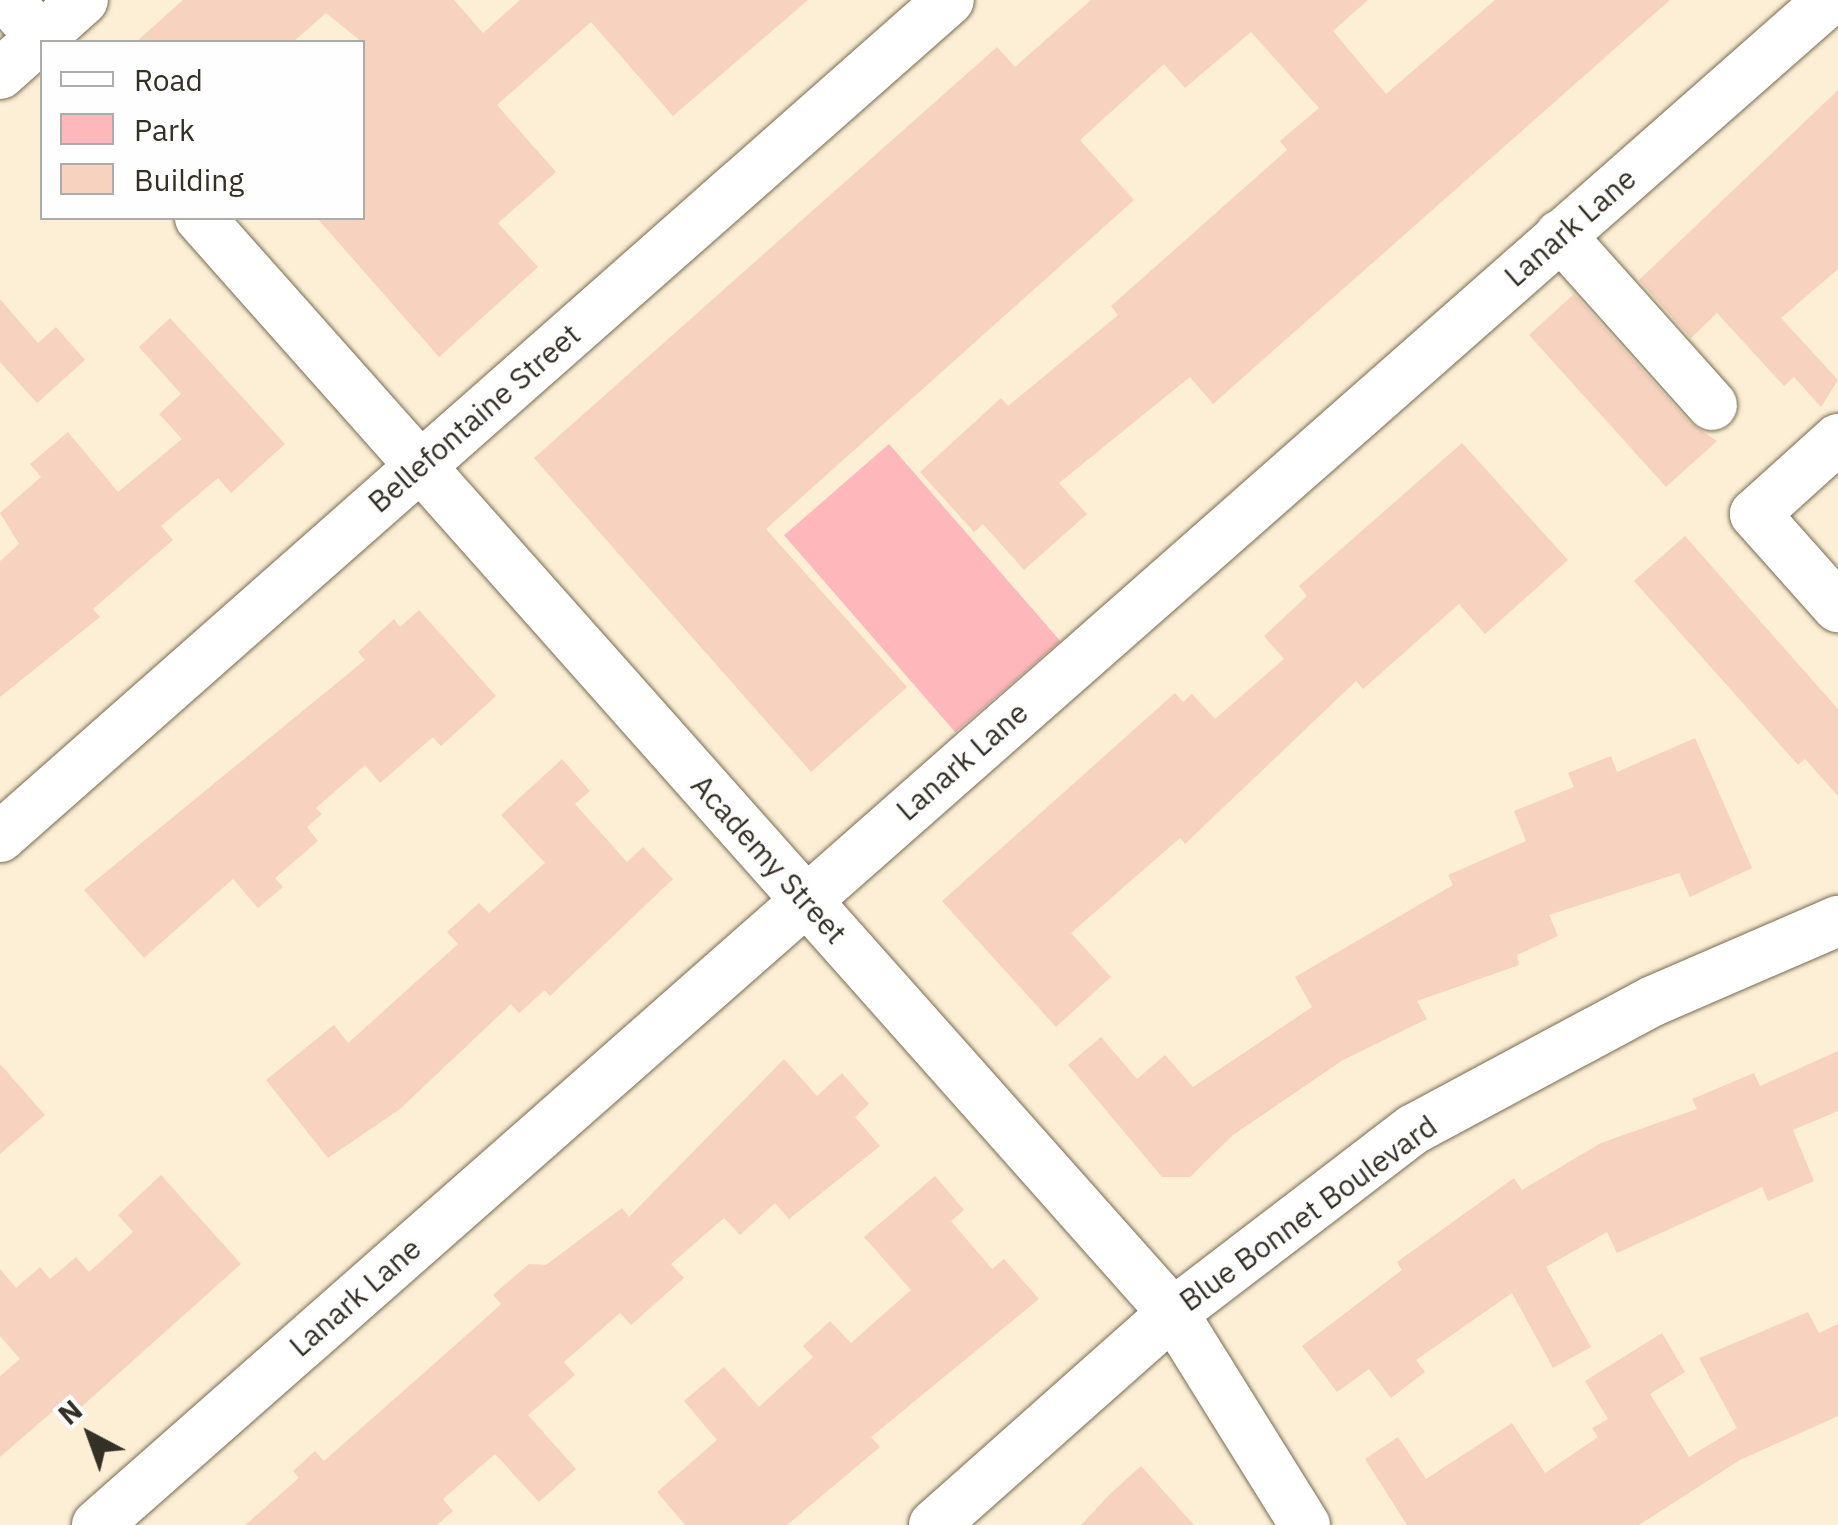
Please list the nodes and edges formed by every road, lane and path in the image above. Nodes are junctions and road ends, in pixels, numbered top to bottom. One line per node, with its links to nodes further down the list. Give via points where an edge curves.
1 (8, 0): 5 (street)
2 (84, 0): 5 (street)
3 (949, 0): 12 (street, Bellefontaine Street)
4 (1829, 0): 9 (street, Lanark Lane)
5 (43, 40)
6 (40, 42): 7 (street)
7 (0, 74)
8 (202, 220): 12 (street, Academy Street)
9 (1560, 236): 10 (street); 15 (street, Lanark Lane)
10 (1712, 405)
11 (1838, 439): 13 (street, via 1755,514)
12 (420, 465): 14 (street, Bellefontaine Street); 15 (street, Academy Street)
13 (1838, 607)
14 (0, 837)
15 (804, 899): 17 (street, Academy Street); 18 (street, Lanark Lane)
16 (1838, 921): 17 (street, Blue Bonnet Boulevard, via 1653,1001 1414,1129)
17 (1173, 1312): 19 (street, Blue Bonnet Boulevard); 20 (street, Academy Street)
18 (97, 1525)
19 (934, 1525)
20 (1305, 1525)

